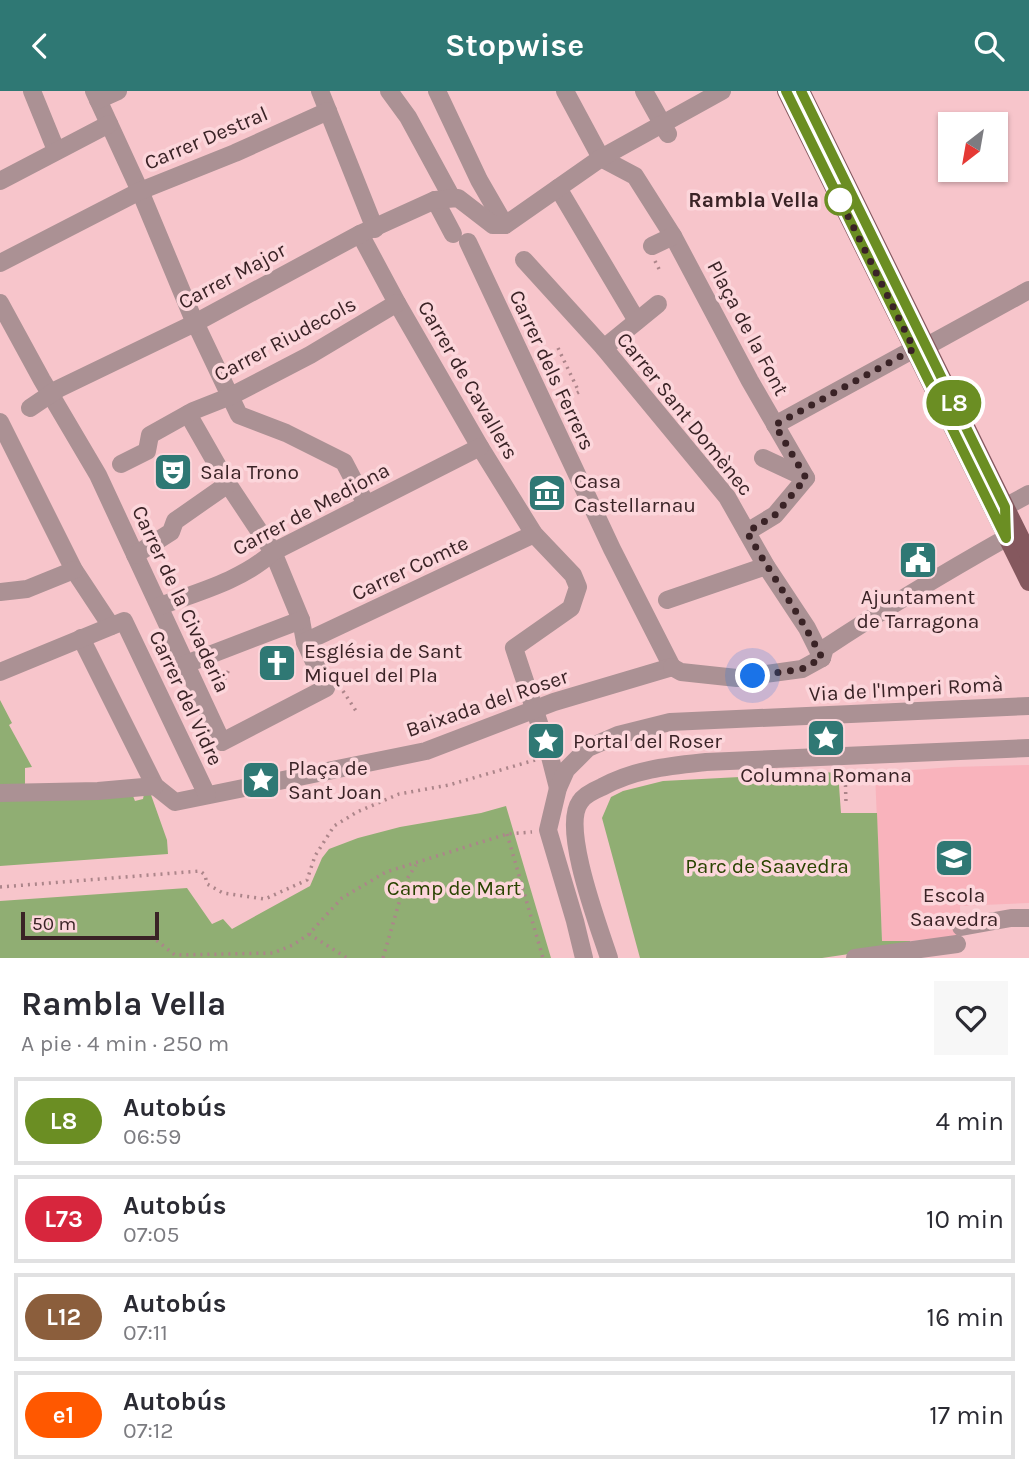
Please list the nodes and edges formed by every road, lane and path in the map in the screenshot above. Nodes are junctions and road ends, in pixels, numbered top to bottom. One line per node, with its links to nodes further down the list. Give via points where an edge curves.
1 (32, 91): 15 (street)
2 (118, 91): 11 (street)
3 (320, 91): 12 (street, Carrer de Cavallers)
4 (388, 91): 20 (street, Carrer dels Ferrers, via 408,117)
5 (437, 91): 21 (street)
6 (565, 91): 16 (street)
7 (644, 91): 14 (street)
8 (722, 91): 14 (street)
9 (786, 91): 33 (main road)
10 (801, 91): 33 (main road)
11 (96, 95): 13 (street)
12 (328, 111): 19 (street, Carrer Destral); 22 (street, Carrer de Cavallers)
13 (109, 124): 15 (street); 19 (street)
14 (665, 129): 16 (street)
15 (56, 150): 17 (street)
16 (601, 158): 18 (street); 23 (street, Plaça de la Font, via 635,176)
17 (0, 181)
18 (558, 188): 21 (street); 31 (street)
19 (140, 191): 26 (street, Carrer Destral); 32 (street)
20 (443, 199): 21 (street, via 466,202 493,225); 22 (street, Carrer Major); 39 (street, Carrer dels Ferrers)
21 (505, 225)
22 (367, 232): 29 (street, Carrer de Cavallers); 32 (street, Carrer Major)
23 (673, 236): 24 (street); 42 (street, Plaça de la Font)
24 (652, 246)
25 (524, 260): 35 (street, Carrer Sant Domènec)
26 (0, 263)
27 (1029, 290): 33 (street)
28 (0, 303): 36 (street, Carrer de la Civaderia)
29 (397, 303): 37 (street, Carrer Riudecols); 43 (street, Carrer de Cavallers)
30 (658, 304): 31 (street)
31 (637, 321): 35 (street)
32 (195, 323): 36 (street, Carrer Major); 37 (street)
33 (920, 347): 42 (street); 50 (main road); 53 (main road)
34 (558, 348): 39 (path, via 579,392)
35 (604, 348): 51 (street, Carrer Sant Domènec, via 727,497)
36 (46, 387): 38 (street, Carrer Major); 56 (street, Carrer de la Civaderia, via 100,474)
37 (230, 396): 40 (street, Carrer Riudecols); 49 (street, via 239,415 344,462)
38 (30, 408)
39 (547, 410): 71 (street, Carrer dels Ferrers)
40 (190, 412): 45 (street, Carrer Riudecols, via 150,435 147,450); 47 (street)
41 (3, 421): 59 (street, Carrer del Vidre)
42 (775, 425): 46 (street, Plaça de la Font)
43 (480, 447): 49 (street, Carrer de Mediona); 52 (street, Carrer de Cavallers)
44 (763, 458): 46 (street)
45 (121, 464)
46 (806, 478): 51 (street, via 775,515)
47 (228, 484): 55 (street); 56 (street, via 175,521 171,532)
48 (1029, 494): 50 (street)
49 (366, 504): 55 (street, Carrer de Mediona)
50 (1005, 507): 53 (street); 54 (main road); 57 (main road)
51 (747, 532): 58 (street, Carrer Sant Domènec)
52 (534, 534): 68 (street, Carrer Comte); 74 (street, Carrer de Cavallers, via 573,575 578,587 571,608 514,648)
53 (1006, 538): 60 (main road); 69 (street, via 825,648)
54 (1029, 539)
55 (273, 552): 63 (street, Carrer de Mediona, via 225,582); 64 (street)
56 (135, 555): 63 (street, Carrer de la Civaderia)
57 (1029, 555)
58 (766, 566): 62 (street); 69 (street, Carrer Sant Domènec)
59 (74, 570): 61 (street, via 27,589); 65 (street, Carrer del Vidre)
60 (1029, 582)
61 (0, 592)
62 (667, 600)
63 (160, 606): 70 (street, Carrer de la Civaderia)
64 (301, 620): 67 (street); 68 (street)
65 (118, 624): 66 (street); 82 (street, Carrer del Vidre)
66 (80, 638): 72 (street); 79 (street)
67 (242, 642): 70 (street); 75 (path)
68 (305, 642): 75 (street, Carrer de la Civaderia, via 326,688 222,742)
69 (822, 658): 71 (street, via 802,669 737,678)
70 (186, 664): 75 (street, Carrer de la Civaderia)
71 (672, 667): 74 (street, Baixada del Roser)
72 (0, 672)
73 (1029, 706): 80 (street, Via de l'Imperi Romà, via 670,722 588,748 566,770)
74 (534, 709): 76 (street); 82 (street, Baixada del Roser, via 426,751)
75 (208, 713)
76 (546, 742): 80 (street); 87 (path, via 449,785 399,794 357,812 334,825 307,880 265,899 223,893 207,884 200,871)
77 (1029, 748): 78 (street)
78 (853, 766): 83 (path); 100 (street, via 706,762 659,767 623,775 580,802 574,820 578,857)
79 (155, 786): 81 (street); 82 (street, via 175,802)
80 (558, 788): 84 (street)
81 (0, 793)
82 (207, 795)
83 (846, 803)
84 (548, 830): 85 (path); 89 (street)
85 (507, 834): 86 (path); 97 (path)
86 (418, 863): 90 (path, via 357,887); 96 (path, via 405,882)
87 (0, 887)
88 (1029, 918): 101 (street, via 1011,918 959,935)
89 (575, 921): 98 (street); 99 (street)
90 (309, 934): 92 (path); 95 (path)
91 (152, 936): 93 (path)
92 (274, 955): 94 (path)
93 (175, 956): 94 (path)
94 (232, 956)
95 (347, 958)
96 (383, 958)
97 (543, 958)
98 (584, 958)
99 (590, 958)
100 (609, 958)
101 (855, 958)

